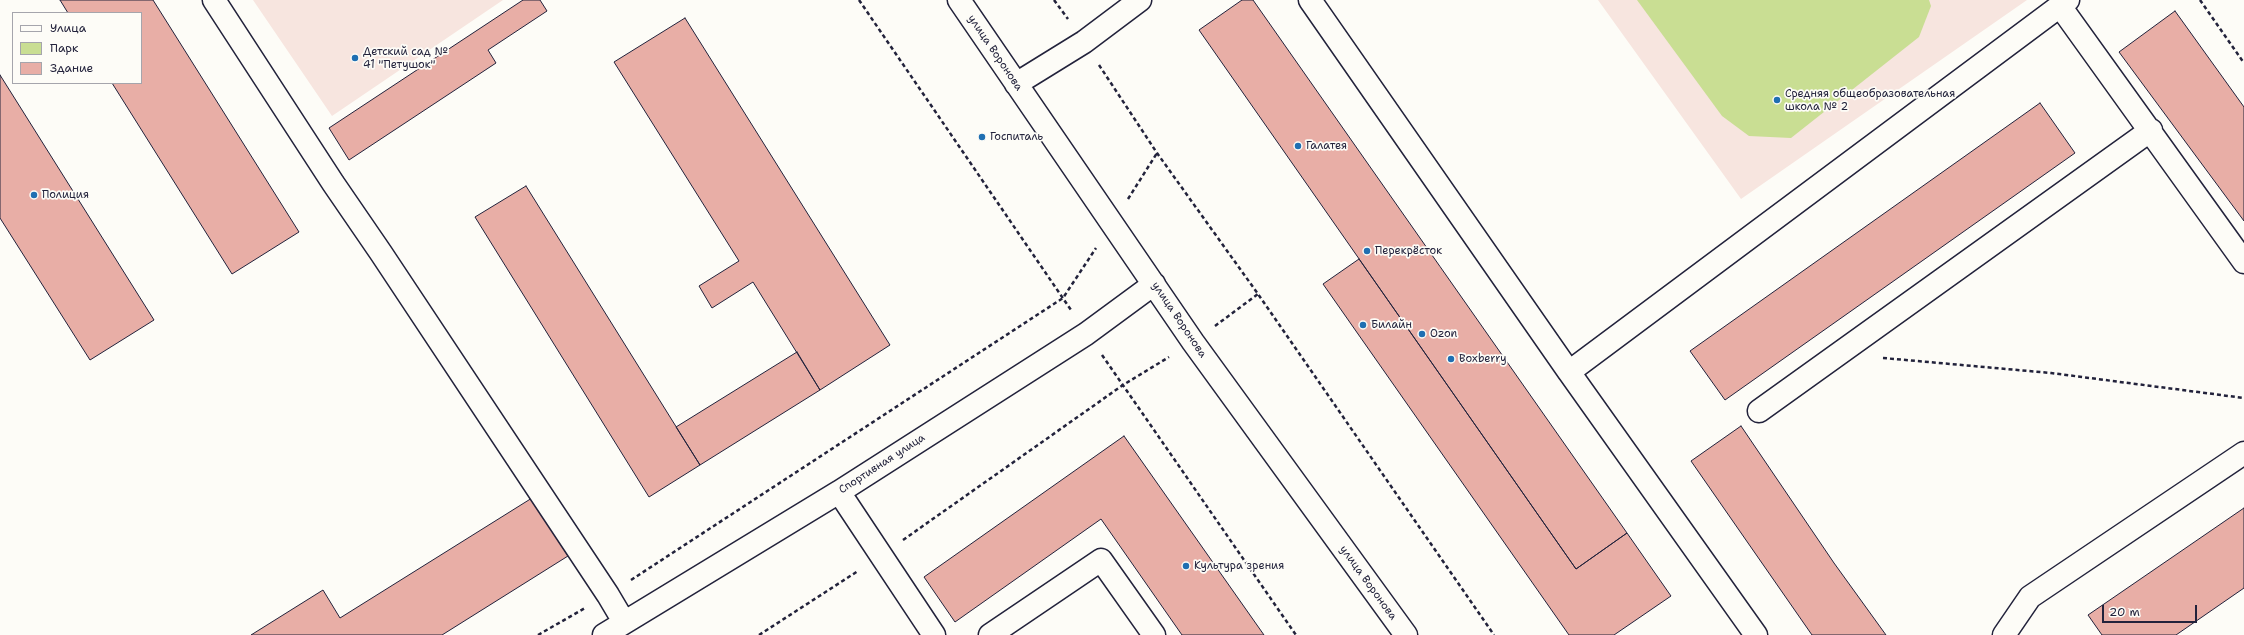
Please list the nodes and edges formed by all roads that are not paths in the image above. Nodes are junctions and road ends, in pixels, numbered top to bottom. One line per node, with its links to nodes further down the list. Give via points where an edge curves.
1 (214, 0): 14 (street, via 332,183 381,253)
2 (959, 0): 6 (street, улица Воронова)
3 (1140, 0): 6 (street, via 1084,42)
4 (1315, 2): 10 (street)
5 (2064, 3): 7 (street); 10 (street)
6 (1016, 84): 9 (street, улица Воронова)
7 (2151, 130): 8 (street); 11 (street)
8 (2244, 262)
9 (1154, 284): 13 (street, Спортивная улица, via 1086,334); 19 (street, улица Воронова, via 1193,342)
10 (1569, 372): 20 (street)
11 (1759, 411)
12 (2244, 453): 21 (street, via 2030,597)
13 (840, 492): 14 (street, Спортивная улица); 16 (street)
14 (624, 622): 15 (street, Спортивная улица)
15 (604, 635)
16 (934, 635)
17 (990, 635): 18 (street, via 1101,560)
18 (1154, 635)
19 (1406, 635)
20 (1756, 635)
21 (2004, 635)

